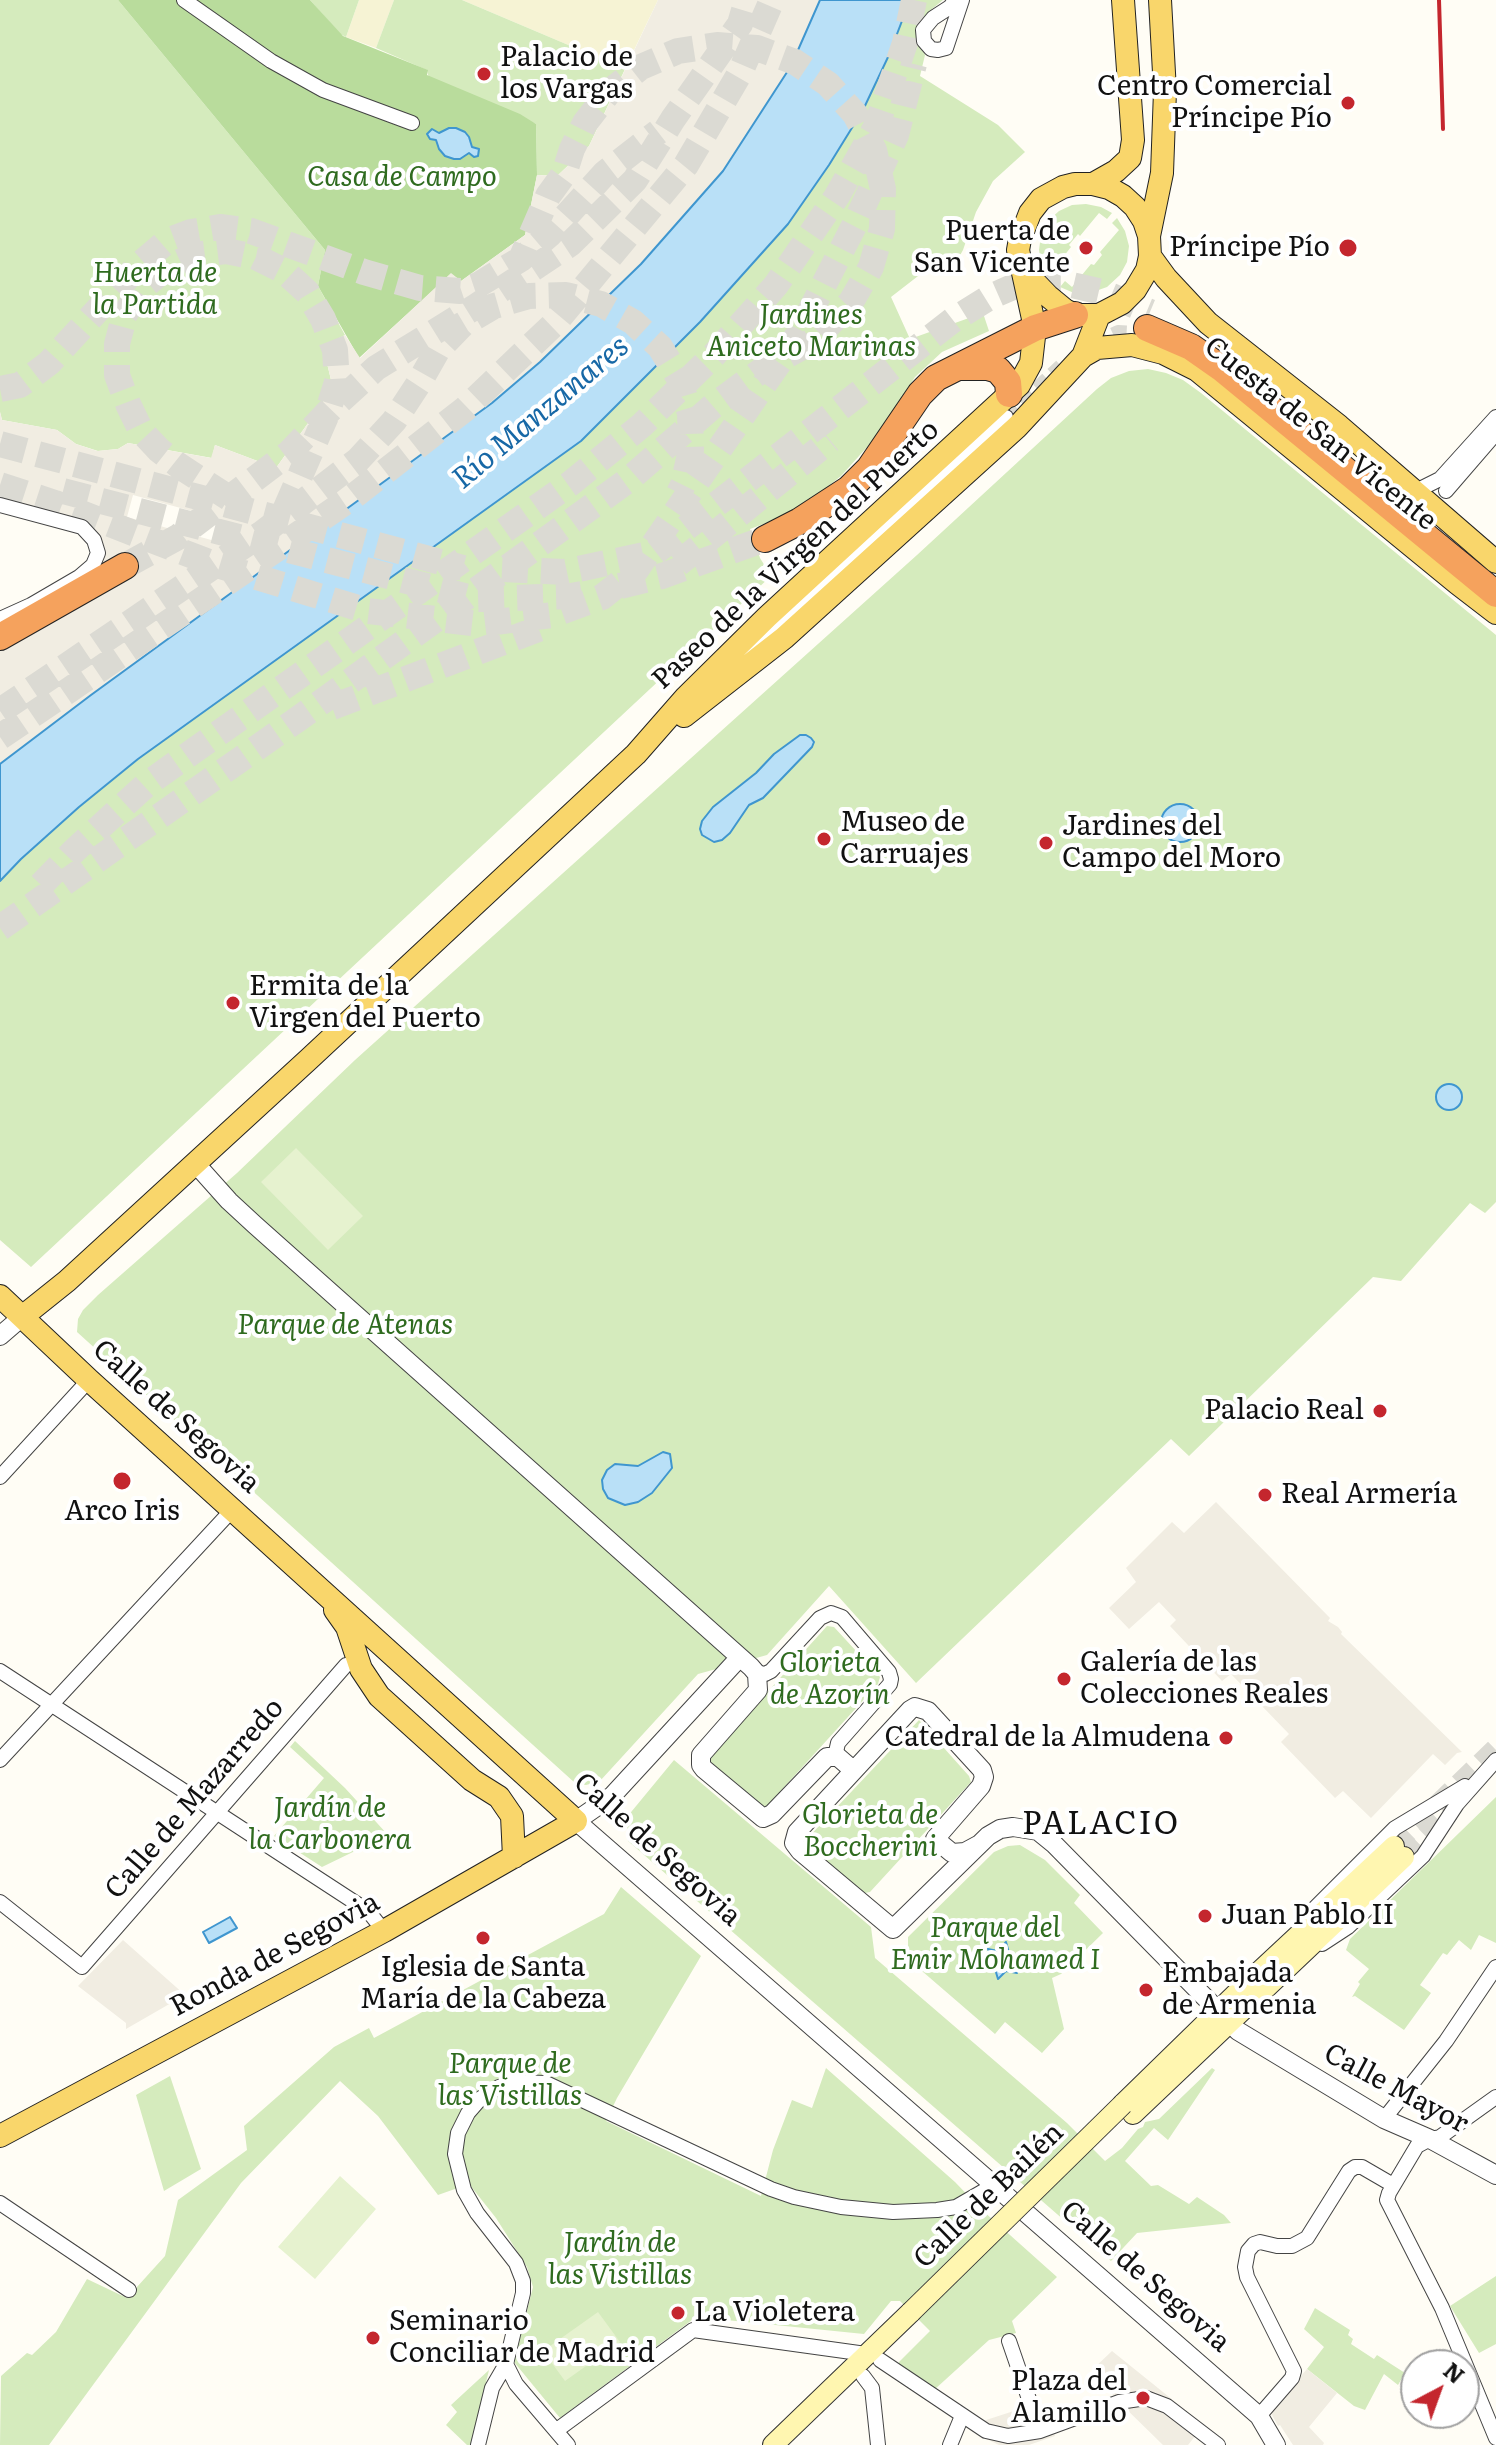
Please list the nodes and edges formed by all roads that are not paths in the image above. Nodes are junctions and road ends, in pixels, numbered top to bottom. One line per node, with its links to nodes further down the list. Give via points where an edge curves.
1 (184, 0): 6 (street, via 323,90)
2 (955, 0): 3 (street, via 923,30 931,49 946,48)
3 (962, 0)
4 (1123, 0): 7 (main road, via 1133,140 1130,158)
5 (1160, 0): 8 (main road, via 1162,173)
6 (412, 123)
7 (1093, 184): 8 (main road, via 1109,188 1135,207); 9 (main road, via 1063,187 1041,199 1023,225 1018,250)
8 (1149, 246): 10 (main road, via 1147,270 1135,290 1122,303); 18 (main road, Cuesta de San Vicente, via 1166,278 1208,323)
9 (1022, 269): 10 (main road, via 1057,305); 11 (main road, Paseo de la Virgen del Puerto)
10 (1087, 315): 11 (highway); 12 (main road, Cuesta de San Vicente); 13 (main road, Paseo de la Virgen del Puerto)
11 (1035, 328): 14 (highway); 15 (main road, Paseo de la Virgen del Puerto, via 1031,363)
12 (1143, 328): 13 (main road); 24 (highway, via 1199,336); 25 (highway, via 1191,347 1221,368); 26 (main road, Cuesta de San Vicente, via 1163,353 1197,370)
13 (1083, 356): 15 (main road, Paseo de la Virgen del Puerto)
14 (956, 367): 15 (highway, via 998,370 1008,382); 21 (highway, via 920,394 869,469 849,489)
15 (1008, 410): 29 (main road, Paseo de la Virgen del Puerto, via 784,638 636,754)
16 (1496, 417): 18 (street, via 1440,479)
17 (1496, 433): 19 (street)
18 (1416, 491): 22 (main road, Cuesta de San Vicente)
19 (1446, 491)
20 (0, 505): 27 (street, via 82,527 97,547 93,565)
21 (765, 539)
22 (1496, 562)
23 (125, 566): 28 (highway)
24 (1496, 576)
25 (1496, 594)
26 (1496, 613)
27 (0, 619)
28 (0, 637)
29 (195, 1163): 31 (main road, Paseo de la Virgen del Puerto); 37 (street, via 255,1225)
30 (0, 1296): 31 (main road, Calle de Segovia)
31 (22, 1317): 32 (street, Paseo de la Virgen del Puerto); 33 (main road, Calle de Segovia)
32 (0, 1336)
33 (89, 1380): 34 (street); 35 (main road, Calle de Segovia)
34 (0, 1477)
35 (233, 1509): 36 (main road, Calle de Segovia); 40 (street)
36 (320, 1588): 47 (main road, Calle de Segovia); 51 (main road, via 347,1627 361,1669 379,1696 472,1780 499,1797 512,1816)
37 (745, 1662): 41 (street, via 765,1674 820,1618 831,1613 842,1617 891,1679 840,1740); 41 (street, via 757,1674 758,1690 704,1751 704,1769 763,1818 821,1760); 47 (street, via 612,1796)
38 (346, 1665): 46 (street, Calle de Mazarredo)
39 (0, 1671): 40 (street)
40 (51, 1705): 42 (street); 46 (street)
41 (838, 1757): 44 (street)
42 (0, 1760)
43 (1496, 1760): 45 (street, Calle de Bailén)
44 (853, 1770): 49 (street, via 910,1710 928,1711 984,1777 935,1839); 52 (street, via 797,1832 795,1847 893,1929)
45 (1482, 1774): 56 (street, Calle de Bailén, via 1423,1856 1348,1927); 56 (street, Calle de Bailén, via 1395,1828 1318,1902)
46 (217, 1813): 53 (street, Calle de Mazarredo, via 82,1967); 54 (street, via 368,1911)
47 (576, 1821): 51 (main road, Ronda de Segovia); 63 (street, Calle de Segovia)
48 (978, 1845): 49 (street, via 959,1854); 52 (street); 57 (street, Calle Mayor, via 1000,1829 1038,1831)
49 (947, 1850): 52 (street)
50 (1399, 1852): 56 (main road, Calle de Bailén)
51 (514, 1857): 54 (main road, Ronda de Segovia)
52 (946, 1876)
53 (0, 1902)
54 (384, 1931): 60 (main road, Ronda de Segovia)
55 (1496, 1967): 59 (street)
56 (1249, 1993): 57 (main road, Calle de Bailén)
57 (1224, 2018): 59 (street, Calle Mayor); 68 (main road, Calle de Bailén, bridge)
58 (1496, 2097): 61 (street)
59 (1384, 2119): 61 (street, Calle Mayor)
60 (0, 2136)
61 (1430, 2139): 62 (street, Calle Mayor); 64 (street, via 1417,2146)
62 (1496, 2175)
63 (994, 2185): 69 (street, via 956,2207 918,2212 841,2207 771,2189 546,2083 499,2087 468,2113 455,2154 464,2190 522,2274 523,2293); 72 (street, Calle de Segovia)
64 (1393, 2185): 72 (street, via 1355,2167 1307,2238 1292,2246 1254,2244 1246,2259 1247,2277 1294,2375); 75 (street, via 1387,2200 1442,2308)
65 (0, 2203): 66 (street)
66 (129, 2290)
67 (1009, 2341): 74 (street)
68 (873, 2357): 70 (main road, Calle de Bailén); 71 (street); 73 (street, via 693,2330); 78 (main road, Calle de Bailén)
69 (506, 2364): 73 (street, via 516,2384); 76 (street, via 492,2388)
70 (863, 2376): 79 (main road, Calle de Bailén); 80 (street, via 872,2388)
71 (962, 2416): 74 (street, via 986,2431 1008,2436); 81 (street)
72 (1259, 2416): 83 (street, Calle de Segovia)
73 (557, 2430): 77 (street)
74 (1040, 2431): 82 (street, via 1128,2399 1146,2398 1167,2406)
75 (1496, 2438)
76 (478, 2445)
77 (568, 2445)
78 (773, 2445)
79 (792, 2445)
80 (878, 2445)
81 (950, 2445)
82 (1218, 2445)
83 (1276, 2445)

